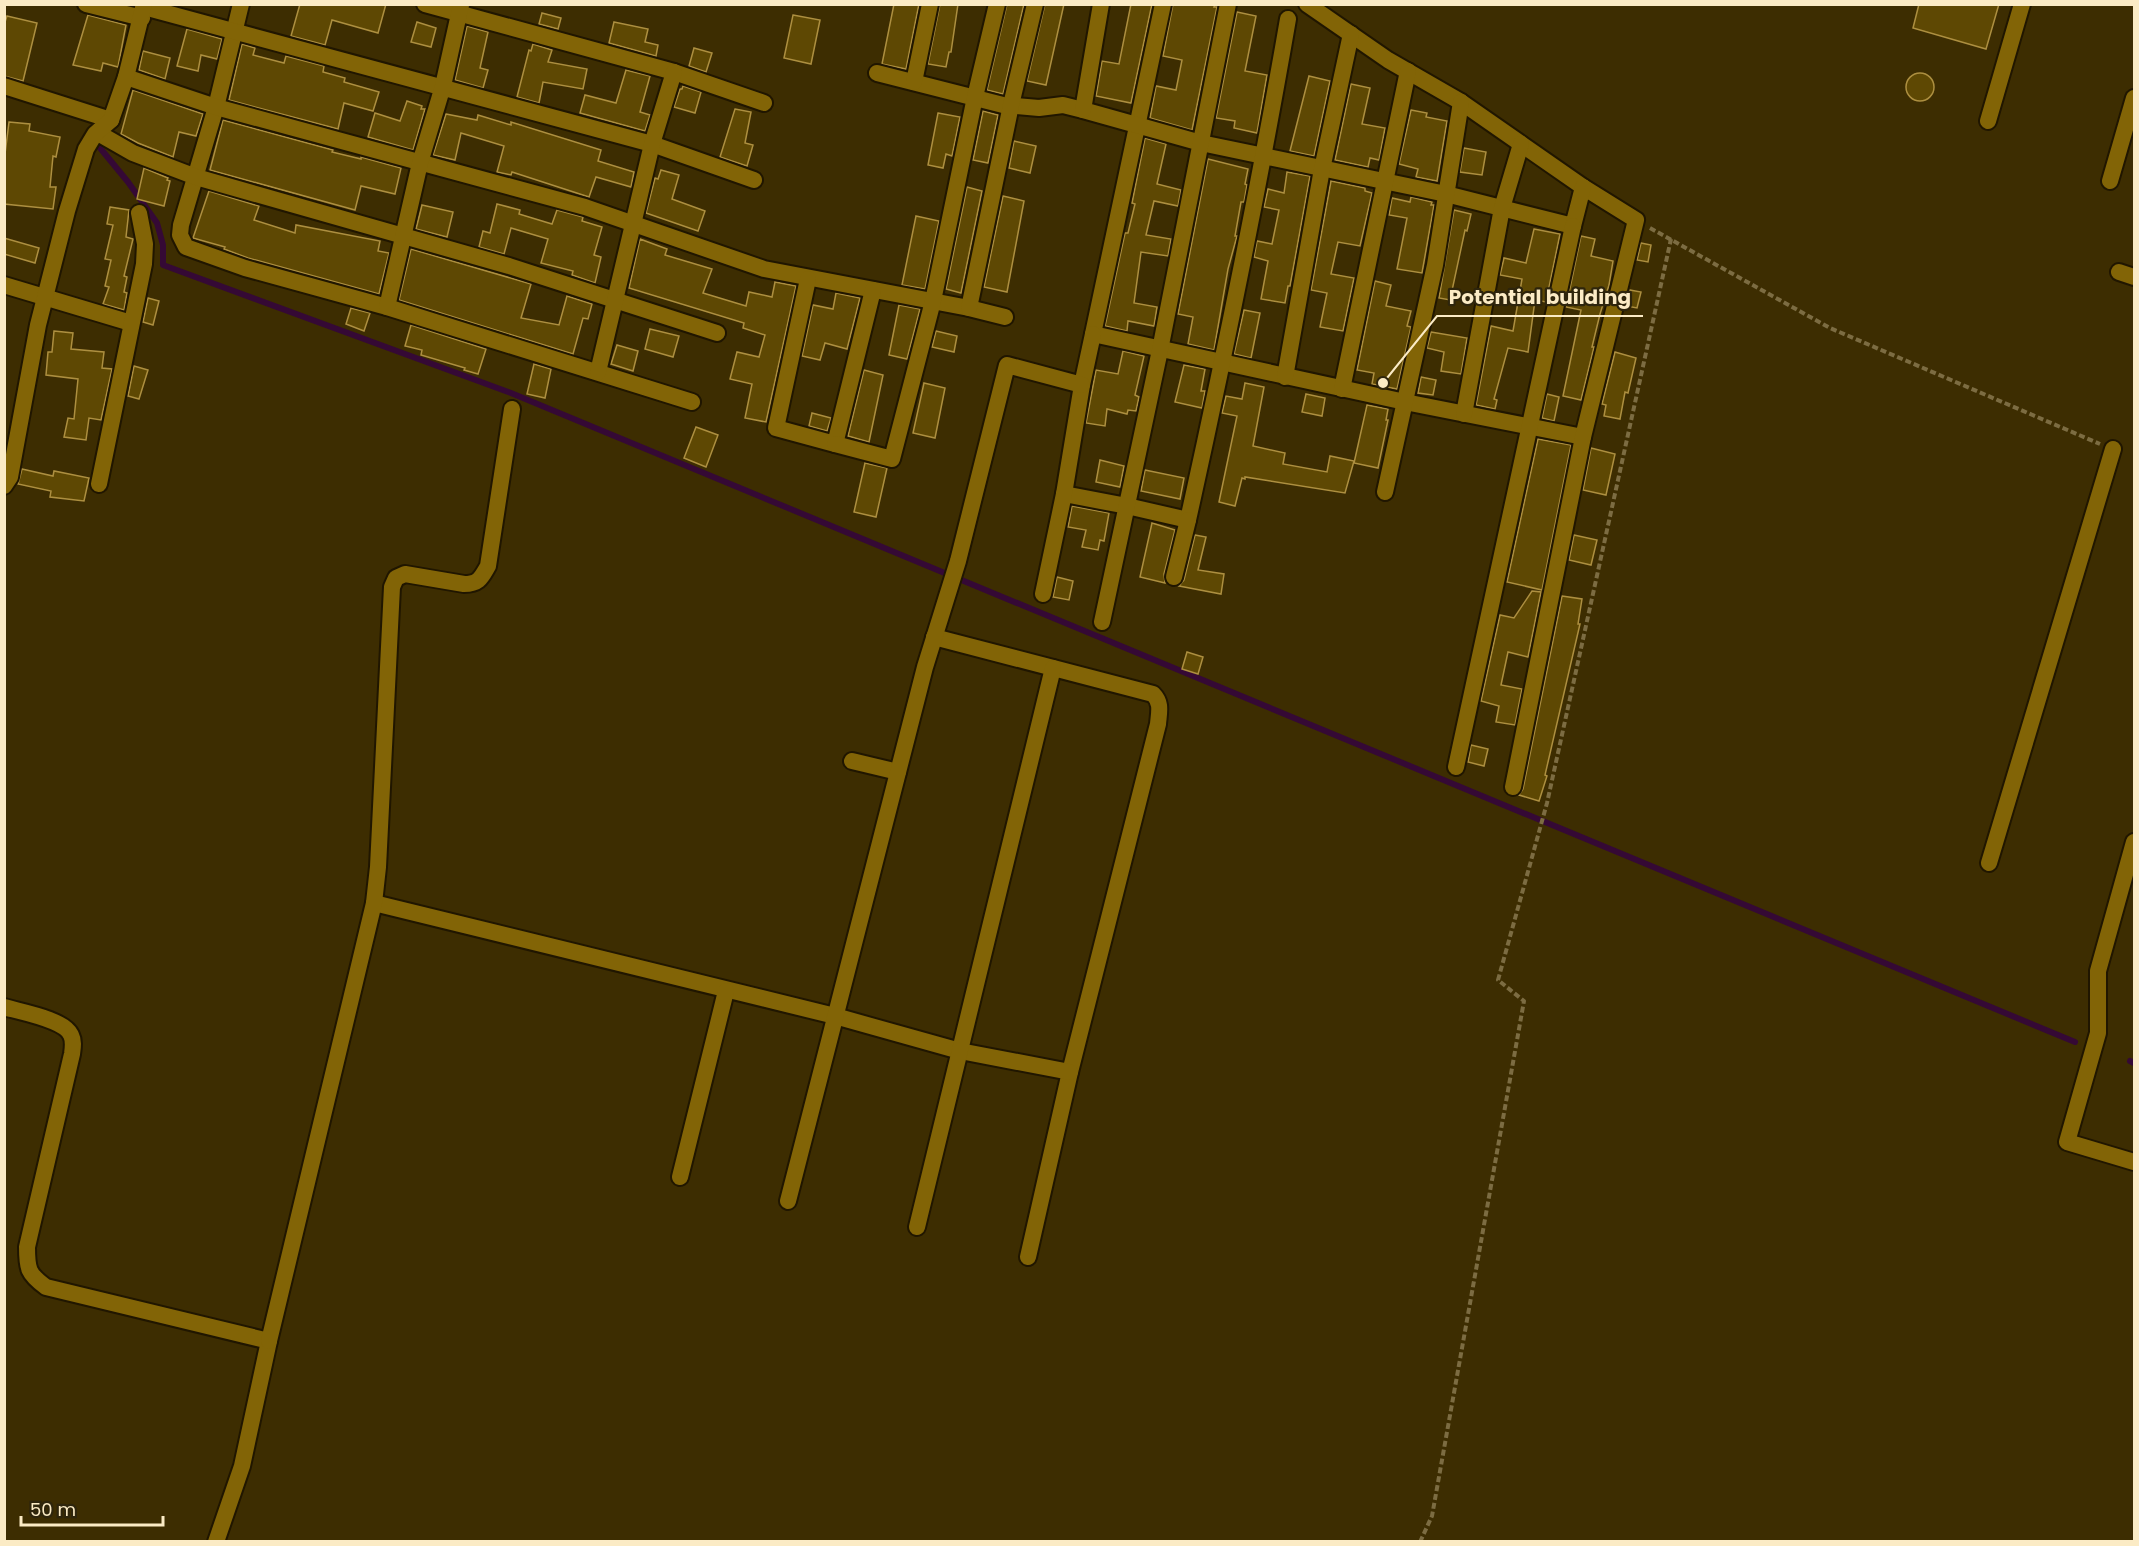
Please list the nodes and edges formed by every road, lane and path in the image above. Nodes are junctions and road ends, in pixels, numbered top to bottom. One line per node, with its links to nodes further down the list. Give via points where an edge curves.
1 (86, 4): 13 (street)
2 (241, 4): 15 (street)
3 (425, 4): 12 (street)
4 (930, 4): 21 (street)
5 (997, 4): 24 (street)
6 (1035, 4): 28 (street)
7 (1101, 4): 30 (street)
8 (1163, 4): 33 (street)
9 (1228, 4): 35 (street)
10 (1307, 4): 16 (street)
11 (2022, 4): 32 (street)
12 (460, 9): 18 (street); 22 (street)
13 (143, 10): 15 (street); 20 (street)
14 (1288, 19): 38 (street)
15 (235, 31): 22 (street); 29 (street)
16 (1351, 34): 17 (street); 40 (street)
17 (1408, 71): 26 (street); 43 (street)
18 (674, 72): 27 (street); 36 (street)
19 (877, 73): 21 (street)
20 (126, 77): 29 (street); 31 (street)
21 (914, 82): 24 (street)
22 (443, 86): 36 (street); 39 (street)
23 (5, 89): 31 (street)
24 (975, 97): 28 (street); 59 (street)
25 (2134, 98): 44 (street)
26 (1461, 102): 37 (street); 46 (street)
27 (764, 103)
28 (1011, 105): 30 (street, via 1063,105); 61 (street)
29 (216, 107): 39 (street); 41 (street)
30 (1083, 110): 33 (street)
31 (111, 120): 34 (street)
32 (1988, 121)
33 (1136, 126): 35 (street); 65 (street)
34 (98, 133): 41 (street, via 133,153); 57 (street, via 86,149)
35 (1201, 143): 38 (street); 66 (street)
36 (652, 144): 42 (street); 50 (street)
37 (1521, 144): 45 (street); 47 (street)
38 (1264, 157): 40 (street); 67 (street)
39 (420, 163): 50 (street); 52 (street)
40 (1322, 169): 43 (street); 69 (street)
41 (196, 177): 52 (street); 60 (street, via 181,225 180,235 186,247 245,268)
42 (754, 180)
43 (1384, 181): 46 (street); 71 (street)
44 (2110, 181)
45 (1583, 187): 49 (street); 51 (street)
46 (1446, 194): 47 (street); 73 (street, via 1435,265)
47 (1502, 208): 51 (street); 75 (street)
48 (139, 213): 63 (street, via 145,252)
49 (1636, 220): 53 (path); 77 (street)
50 (634, 224): 54 (street, via 764,269); 58 (street)
51 (1573, 226): 76 (street)
52 (403, 237): 58 (street); 60 (street)
53 (1671, 239): 79 (path, via 1830,328); 110 (path, via 1547,803 1498,980 1524,1001 1432,1516)
54 (808, 279): 56 (street); 78 (street, via 776,428)
55 (4, 285): 57 (street)
56 (873, 290): 59 (street); 78 (street)
57 (46, 296): 63 (street); 81 (street, via 10,477)
58 (617, 299): 64 (street); 68 (street)
59 (933, 301): 61 (street); 78 (street, via 892,459)
60 (387, 307): 68 (street)
61 (969, 308): 62 (street)
62 (1005, 317)
63 (131, 323): 80 (street)
64 (717, 333)
65 (1093, 334): 66 (street); 70 (street)
66 (1160, 350): 67 (street); 84 (street)
67 (1222, 363): 69 (street); 85 (street)
68 (598, 372): 72 (street)
69 (1285, 376): 71 (street)
70 (1082, 385): 83 (street); 89 (street, via 1007,365 958,561)
71 (1342, 389): 73 (street)
72 (692, 402)
73 (1404, 402): 75 (street); 82 (street)
74 (512, 409): 97 (street, via 488,566 482,577 474,584 464,584 405,574 396,578 392,586)
75 (1464, 414): 76 (street)
76 (1529, 427): 77 (street); 92 (street)
77 (1583, 437): 94 (street)
78 (835, 444)
79 (2113, 450): 96 (street)
80 (99, 484)
81 (4, 486)
82 (1385, 492)
83 (1064, 494): 84 (street); 87 (street)
84 (1127, 506): 85 (street); 88 (street)
85 (1188, 520): 86 (street)
86 (1174, 577)
87 (1043, 594)
88 (1102, 622)
89 (934, 637): 90 (street); 93 (street)
90 (1053, 668): 101 (street); 102 (street, via 1153,694 1160,707)
91 (852, 761): 93 (street)
92 (1456, 767)
93 (898, 772): 100 (street)
94 (1513, 787)
95 (2134, 842): 103 (street, via 2098,970 2098,1033 2067,1143)
96 (1989, 863)
97 (374, 903): 98 (street); 108 (street)
98 (726, 991): 100 (street); 104 (street)
99 (4, 1007): 108 (street, via 57,1022 70,1032 73,1042 27,1247 27,1266 34,1279 46,1287)
100 (835, 1016): 101 (street); 105 (street)
101 (960, 1051): 102 (street); 106 (street)
102 (1070, 1072): 107 (street)
103 (2134, 1162)
104 (680, 1177)
105 (788, 1201)
106 (917, 1227)
107 (1028, 1257)
108 (269, 1341): 109 (street, via 242,1466)
109 (216, 1542)
110 (1420, 1542)

